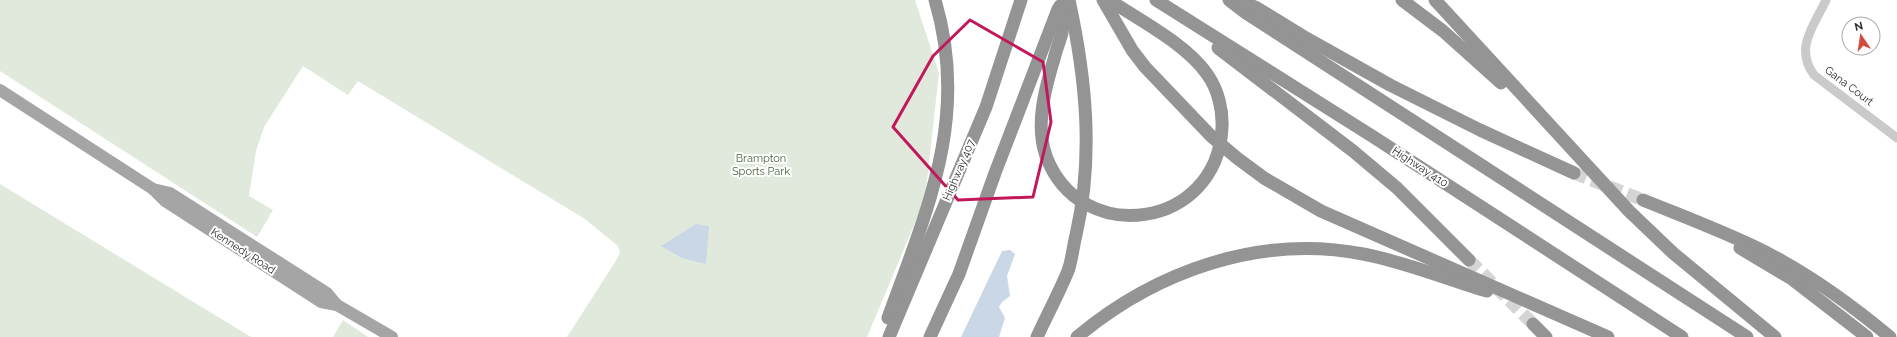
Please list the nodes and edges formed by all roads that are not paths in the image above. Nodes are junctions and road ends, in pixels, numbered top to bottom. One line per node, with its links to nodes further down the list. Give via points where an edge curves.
1 (935, 0): 25 (highway, via 943,32 948,80 944,139 931,197 885,326)
2 (1021, 0): 25 (highway, Highway 407, via 986,107)
3 (1103, 0): 20 (highway, via 1132,50 1145,66 1211,136 1237,158 1290,194 1321,211 1470,275)
4 (1109, 0): 11 (highway, via 1196,60 1208,75 1222,110 1220,148 1208,174 1180,203 1158,212 1123,215 1099,209 1083,202 1068,190 1051,167 1043,142 1042,114 1048,79 1062,32)
5 (1156, 0): 12 (highway, Highway 410)
6 (1229, 0): 32 (highway)
7 (1239, 0): 16 (highway, via 1390,85)
8 (1402, 0): 14 (highway, via 1443,31 1525,104)
9 (1435, 0): 14 (highway)
10 (1826, 0): 15 (street, Gana Court, via 1806,42 1806,65 1814,75)
11 (1064, 2): 26 (highway, via 995,173 959,274); 27 (highway, via 1082,66 1088,129 1084,184 1080,219 1068,270)
12 (1199, 28): 19 (highway, via 1221,52 1353,150 1397,188); 31 (highway, Highway 410, via 1366,132)
13 (0, 90): 22 (main road, Kennedy Road, via 154,189 170,193 328,293 337,304)
14 (1540, 114): 33 (highway, via 1629,210 1673,253)
15 (1897, 138)
16 (1574, 173)
17 (1643, 200): 18 (highway)
18 (1686, 218): 34 (highway, via 1792,279); 35 (highway, via 1709,225 1772,256 1839,297)
19 (1469, 260)
20 (1534, 306): 28 (highway, via 1427,270 1379,257 1348,251 1287,250 1233,257 1174,276 1121,304); 30 (highway)
21 (1533, 324): 29 (highway)
22 (374, 328): 23 (main road, Kennedy Road); 24 (main road, Kennedy Road)
23 (385, 337)
24 (392, 337)
25 (888, 337)
26 (930, 337)
27 (1037, 337)
28 (1077, 337)
29 (1546, 337)
30 (1608, 337)
31 (1682, 337)
32 (1747, 337)
33 (1775, 337)
34 (1867, 337)
35 (1890, 337)

